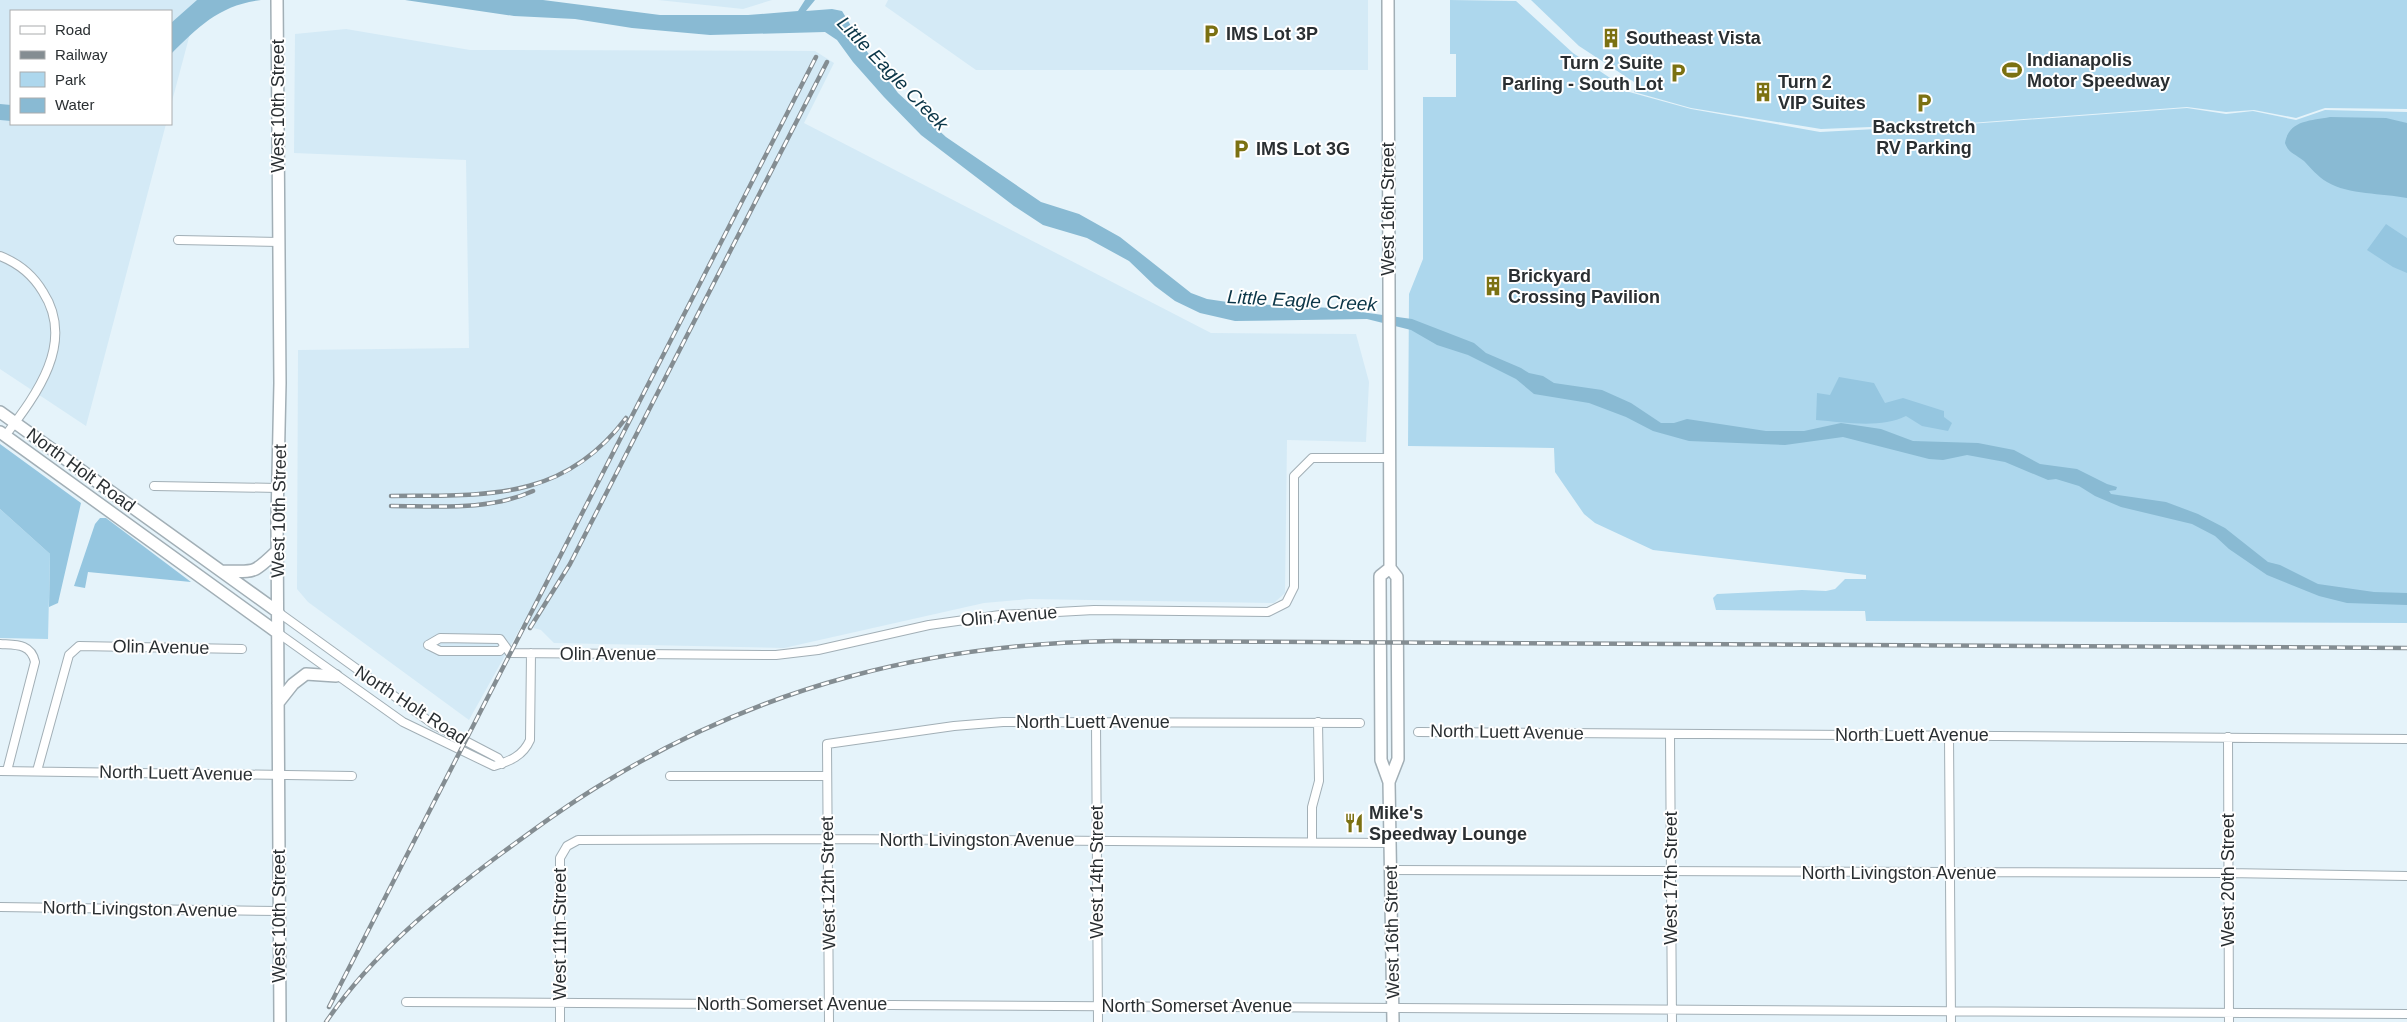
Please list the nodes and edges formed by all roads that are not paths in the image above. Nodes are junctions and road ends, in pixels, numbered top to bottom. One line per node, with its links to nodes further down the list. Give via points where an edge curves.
1 (277, 0): 4 (main road, West 10th Street)
2 (1388, 0): 9 (main road, West 16th Street)
3 (178, 240): 4 (street)
4 (279, 242): 11 (main road, West 10th Street)
5 (0, 256): 7 (street, via 35,280 51,305 55,322 54,345 47,372 39,390)
6 (0, 412): 7 (main road, North Holt Road)
7 (15, 422): 8 (street); 14 (main road, North Holt Road)
8 (3, 434): 16 (main road, North Holt Road)
9 (1390, 458): 13 (main road, West 16th Street); 20 (street, Olin Avenue, via 1312,458 1294,476 1294,587 1286,603 1274,610 1094,610 1000,615 929,625 789,654)
10 (154, 486): 11 (street)
11 (278, 488): 12 (main road, West 10th Street)
12 (277, 551): 14 (main road, via 254,570 242,573); 15 (main road, West 10th Street)
13 (1390, 568): 39 (main road, West 16th Street, via 1397,577 1398,759); 39 (main road, West 16th Street, via 1380,576 1382,760)
14 (221, 571): 15 (main road, North Holt Road)
15 (278, 612): 16 (main road, West 10th Street); 32 (street, North Holt Road, via 433,724 498,758)
16 (278, 634): 21 (street, North Holt Road); 22 (main road, West 10th Street)
17 (0, 644): 33 (street, via 20,645 32,652 35,665)
18 (504, 646): 18 (street, Olin Avenue, via 500,639 465,638 440,638 428,645 440,651 500,651); 20 (street, Olin Avenue, via 510,653)
19 (242, 649): 34 (street, Olin Avenue, via 79,646 68,655)
20 (531, 653): 32 (street, via 530,740 521,754)
21 (336, 676): 22 (main road, via 306,674 293,684); 32 (street, North Holt Road, via 402,722 494,766)
22 (278, 704): 35 (main road, West 10th Street)
23 (1096, 722): 24 (street, North Luett Avenue); 31 (street, North Luett Avenue, via 972,724); 41 (street, West 14th Street)
24 (1318, 722): 25 (street, North Luett Avenue); 42 (street, via 1319,781 1312,806)
25 (1360, 723)
26 (1418, 732): 27 (street, North Luett Avenue)
27 (1670, 734): 28 (street, North Luett Avenue); 46 (street, West 17th Street)
28 (1949, 736): 29 (street, North Luett Avenue); 47 (street)
29 (2228, 737): 30 (street, North Luett Avenue); 48 (street, West 20th Street)
30 (2407, 739)
31 (826, 744): 38 (street, West 12th Street)
32 (502, 764)
33 (4, 771): 34 (street, North Luett Avenue)
34 (37, 771): 35 (street, North Luett Avenue)
35 (279, 775): 36 (street, North Luett Avenue); 51 (main road, West 10th Street)
36 (352, 776)
37 (670, 776): 38 (street)
38 (826, 776): 40 (street, West 12th Street)
39 (1389, 782): 43 (main road, West 16th Street)
40 (828, 838): 41 (street, North Livingston Avenue); 44 (street, North Livingston Avenue, via 583,839); 54 (street, West 12th Street)
41 (1096, 840): 42 (street, North Livingston Avenue); 55 (street, West 14th Street)
42 (1312, 841): 43 (street, North Livingston Avenue)
43 (1391, 843): 45 (main road, West 16th Street)
44 (566, 847): 53 (street, West 11th Street, via 560,858)
45 (1392, 870): 46 (street, North Livingston Avenue); 56 (main road, West 16th Street)
46 (1671, 872): 47 (street, North Livingston Avenue); 57 (street, West 17th Street)
47 (1949, 873): 48 (street, North Livingston Avenue); 58 (street)
48 (2228, 873): 49 (street, North Livingston Avenue); 59 (street, West 20th Street)
49 (2407, 876)
50 (0, 908): 51 (street, North Livingston Avenue)
51 (279, 911): 61 (main road, West 10th Street)
52 (406, 1002): 53 (street, North Somerset Avenue)
53 (560, 1002): 54 (street, North Somerset Avenue); 62 (street, West 11th Street)
54 (828, 1004): 55 (street, North Somerset Avenue); 63 (street, West 12th Street)
55 (1098, 1006): 56 (street, North Somerset Avenue); 64 (street, West 14th Street)
56 (1393, 1008): 57 (street, North Somerset Avenue); 65 (main road, West 16th Street)
57 (1671, 1009): 58 (street, North Somerset Avenue); 66 (street, West 17th Street)
58 (1951, 1011): 59 (street, North Somerset Avenue); 67 (street)
59 (2229, 1013): 60 (street, North Somerset Avenue); 68 (street, West 20th Street)
60 (2407, 1014)
61 (280, 1022)
62 (560, 1022)
63 (829, 1022)
64 (1098, 1022)
65 (1393, 1022)
66 (1672, 1022)
67 (1951, 1022)
68 (2229, 1022)

